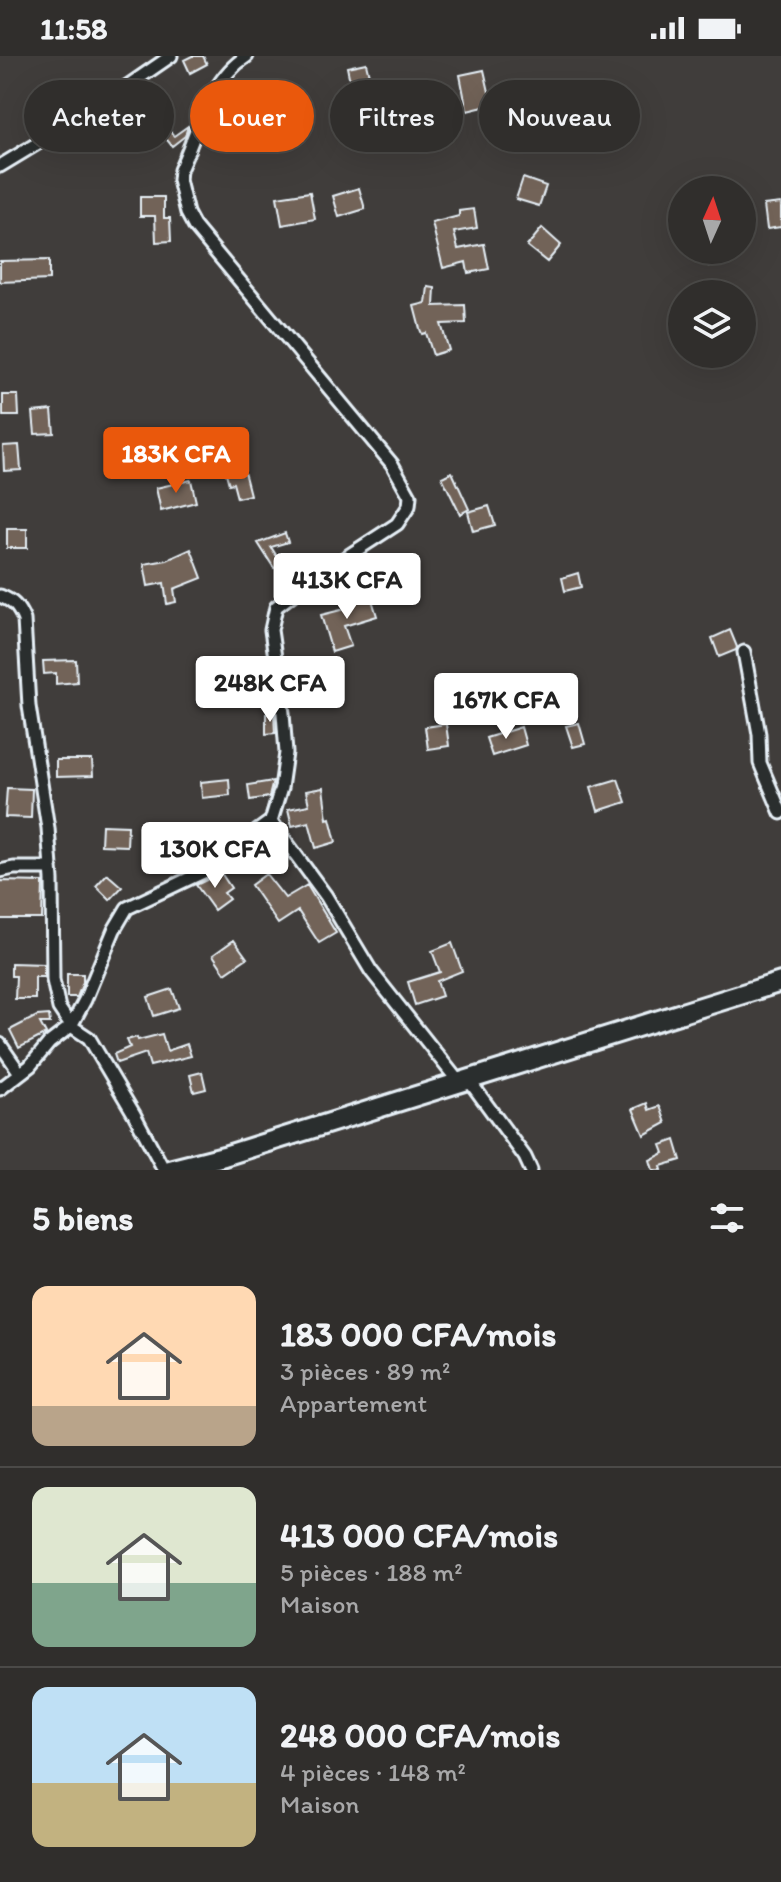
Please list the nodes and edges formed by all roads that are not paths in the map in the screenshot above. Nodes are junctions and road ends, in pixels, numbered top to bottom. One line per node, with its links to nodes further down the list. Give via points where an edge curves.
1 (171, 56): 3 (street)
2 (247, 56): 7 (street, via 223,76 213,93 180,170 187,213 218,258 392,464 410,496 397,524 276,607 271,630 286,753)
3 (0, 166)
4 (0, 596): 8 (street, via 11,600 24,620 29,706)
5 (744, 652): 6 (street, via 760,763)
6 (781, 813)
7 (271, 821): 11 (street, via 218,865 127,908); 14 (street, via 326,896 371,971)
8 (51, 868): 9 (street); 11 (street, via 53,980 59,1008)
9 (0, 871)
10 (781, 982): 14 (main road)
11 (71, 1026): 13 (street); 17 (street, via 89,1038)
12 (0, 1044): 13 (street)
13 (20, 1073): 15 (street)
14 (463, 1080): 16 (main road); 18 (street)
15 (0, 1089)
16 (226, 1163): 17 (main road)
17 (167, 1170)
18 (531, 1170)

